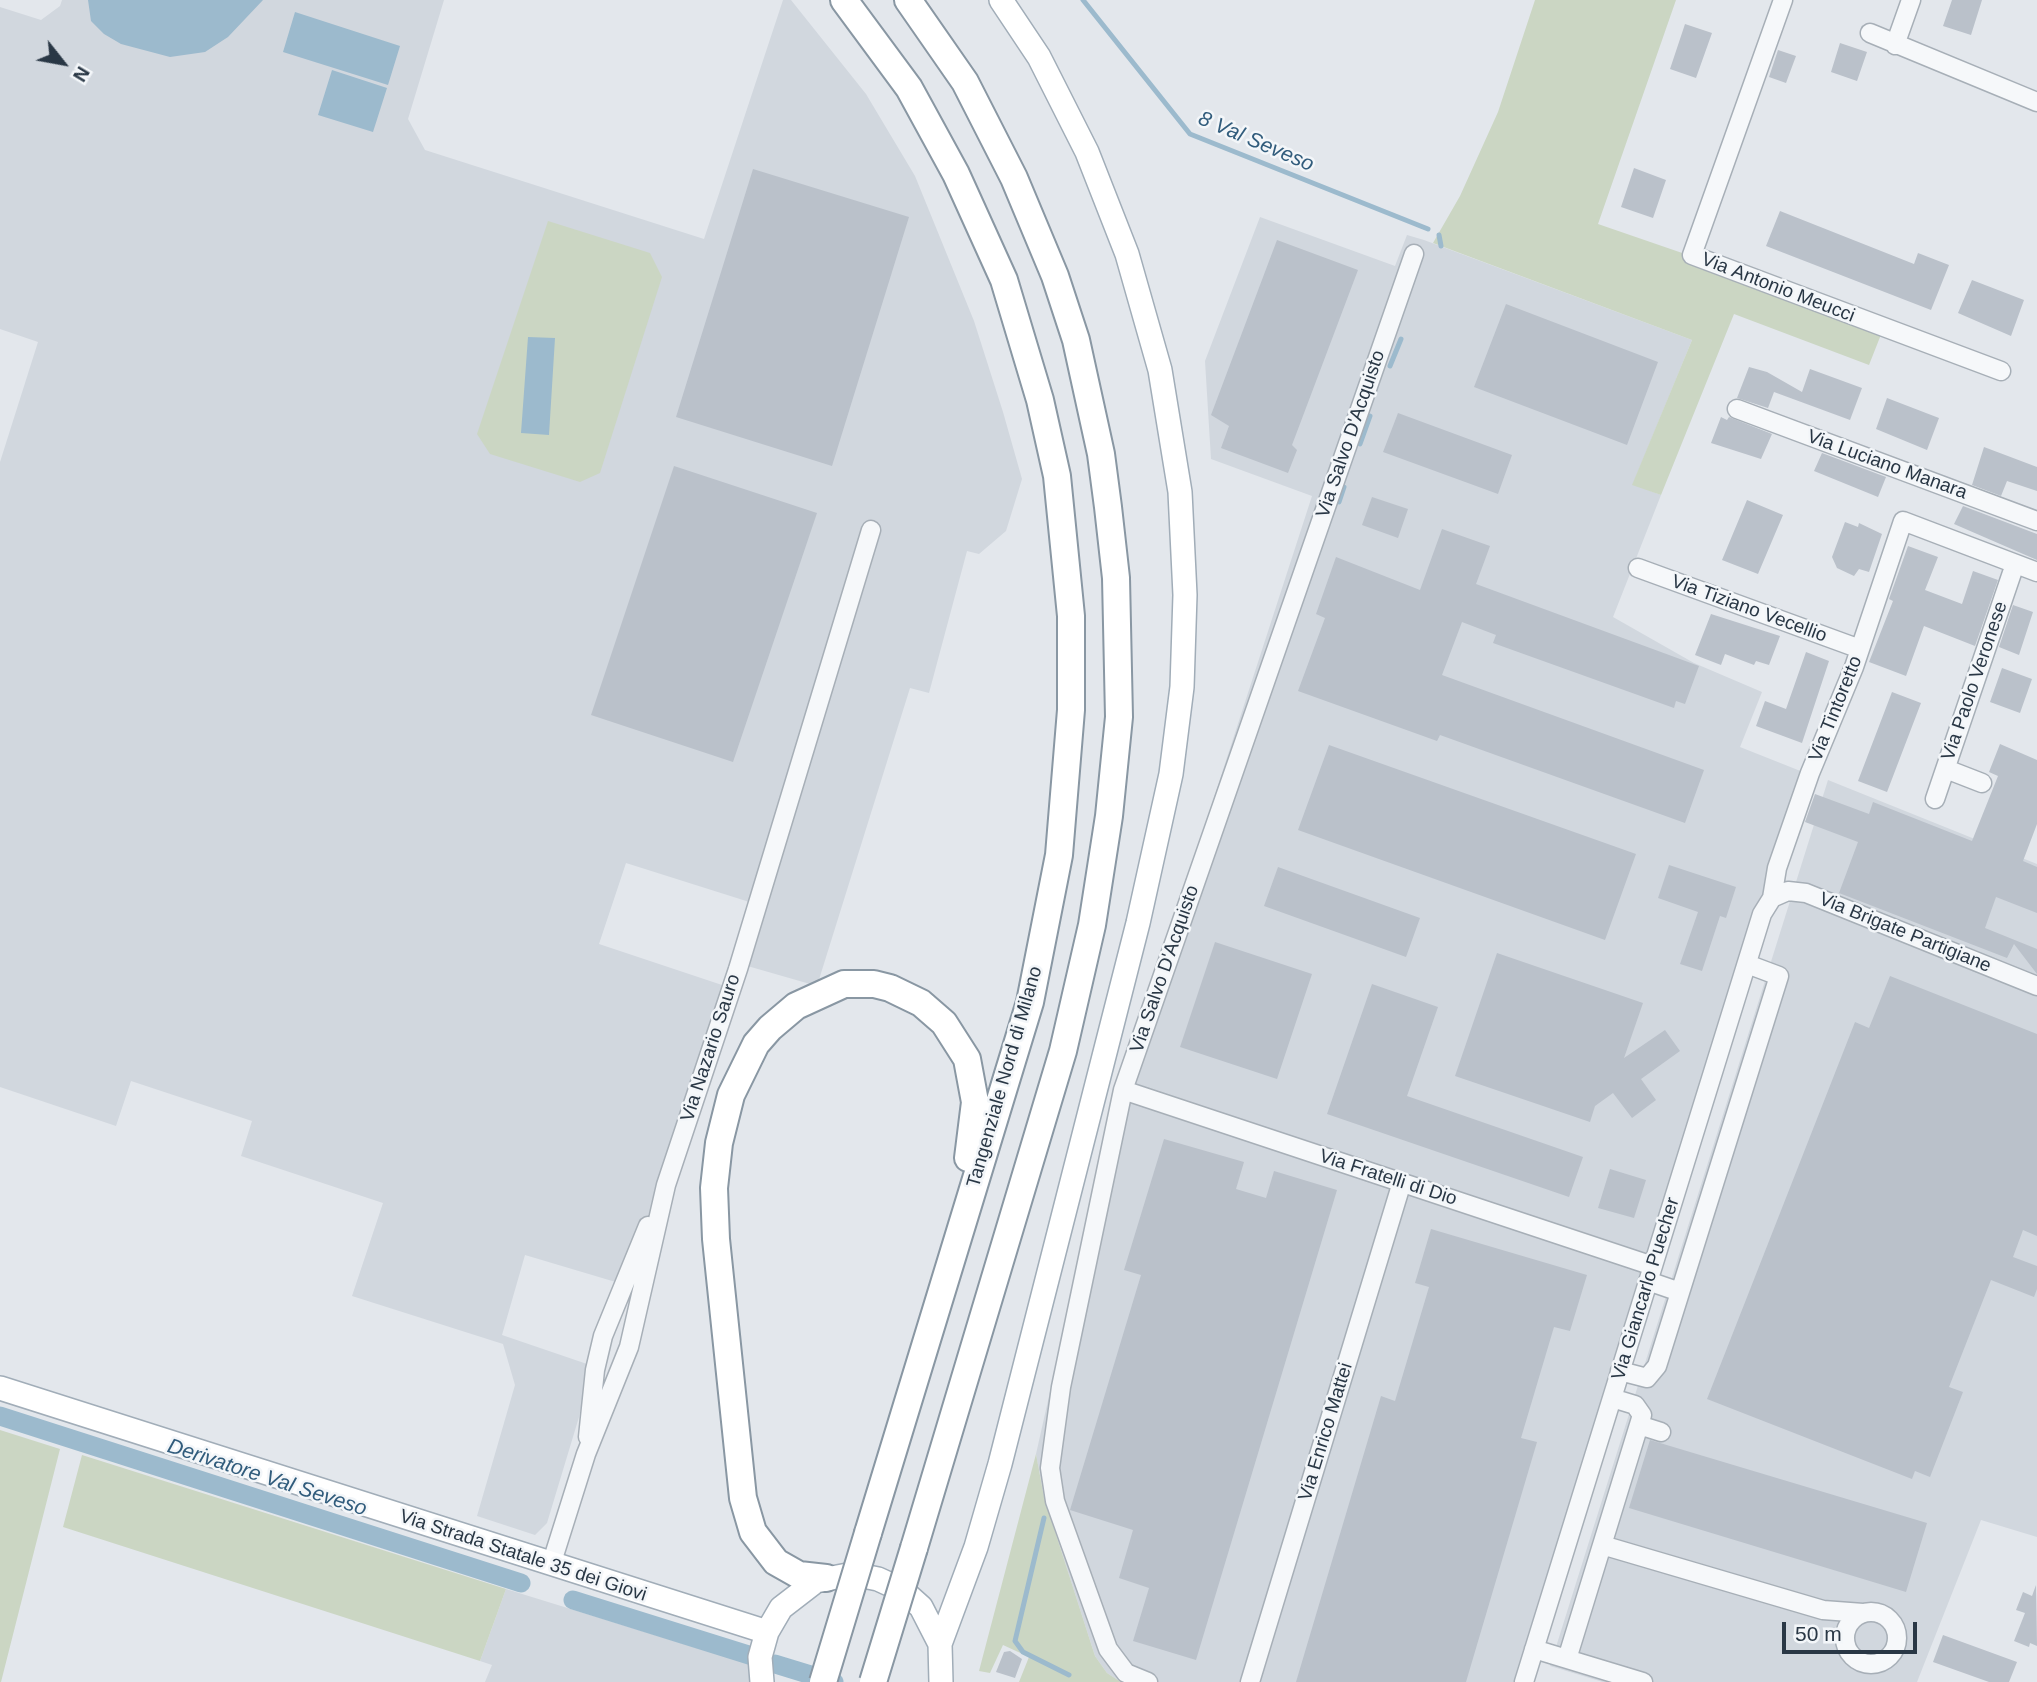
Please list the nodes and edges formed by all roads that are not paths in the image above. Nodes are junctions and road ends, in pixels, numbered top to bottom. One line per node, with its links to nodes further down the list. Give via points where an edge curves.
1 (844, 0): 30 (highway, Tangenziale Nord di Milano, via 909,88 956,174 1004,280 1057,476 1071,616 1071,710 1059,855 1030,1002)
2 (908, 0): 50 (highway, bridge, via 965,82 1014,178 1076,340 1108,507 1116,578 1119,717 1092,925 1063,1051)
3 (1002, 0): 39 (main road, via 1039,57 1087,152 1127,254 1160,370 1180,492 1185,596 1182,687 1156,845 1003,1451)
4 (1783, 0): 10 (street, Via Antonio Meucci, via 1692,255)
5 (1910, 0): 7 (street)
6 (1870, 33): 7 (street)
7 (1895, 46): 8 (street)
8 (2037, 102)
9 (1414, 254): 24 (street, Via Salvo D'Acquisto)
10 (2001, 371)
11 (1737, 409): 12 (street, Via Luciano Manara)
12 (2037, 521)
13 (871, 530): 26 (street, Via Nazario Sauro, via 738,969)
14 (2015, 564): 16 (street); 17 (street, Via Tintoretto, via 1903,521); 18 (street, Via Paolo Veronese)
15 (1638, 568): 17 (street, Via Tiziano Vecellio)
16 (2037, 572)
17 (1860, 649): 21 (street, Via Tintoretto, via 1810,773 1777,868)
18 (1946, 769): 19 (street); 20 (street, Via Paolo Veronese)
19 (1982, 783)
20 (1935, 799)
21 (1772, 898): 22 (street, Via Giancarlo Puecher); 23 (street, Via Brigate Partigiane, via 1796,891 1820,898)
22 (1746, 964): 27 (street, Via Giancarlo Puecher); 28 (street, via 1779,976)
23 (2037, 986)
24 (1122, 1090): 25 (street, Via Fratelli di Dio); 52 (street, Via Salvo D'Acquisto, via 1060,1387 1050,1468 1055,1501 1108,1649 1126,1672)
25 (1402, 1182): 27 (street, Via Fratelli di Dio); 53 (street, Via Enrico Mattei)
26 (666, 1185): 35 (street, Via Nazario Sauro, via 629,1347); 35 (street, via 603,1336)
27 (1651, 1273): 28 (street, Via Fratelli di Dio); 29 (street, Via Giancarlo Puecher)
28 (1680, 1292): 29 (street, via 1657,1366 1647,1378)
29 (1620, 1371): 32 (street, Via Giancarlo Puecher)
30 (914, 1383): 38 (highway, via 947,1229 968,1158 974,1085 953,1034 921,1003 874,984 844,984 790,1011 750,1054 731,1095 714,1188 747,1516 764,1550 776,1562 799,1576); 49 (highway, Tangenziale Nord di Milano, bridge)
31 (0, 1388): 37 (main road, Via Strada Statale 35 dei Giovi)
32 (1612, 1398): 33 (street, via 1641,1410); 46 (street, Via Giancarlo Puecher)
33 (1639, 1425): 34 (street); 36 (street)
34 (1661, 1432)
35 (586, 1454): 37 (street, Via Nazario Sauro)
36 (1602, 1545): 41 (street); 47 (street)
37 (551, 1565): 43 (main road, Via Strada Statale 35 dei Giovi)
38 (826, 1578): 40 (main road, via 853,1574 878,1578); 43 (main road, via 801,1590 774,1617)
39 (962, 1583): 40 (main road, via 940,1606); 45 (main road)
40 (921, 1606): 45 (main road)
41 (1823, 1611): 42 (street); 44 (street, via 1839,1625)
42 (1863, 1613): 44 (street, via 1849,1623); 44 (street, via 1880,1614 1893,1624 1897,1640 1890,1656 1866,1664 1851,1656)
43 (767, 1632): 48 (main road, via 760,1657)
44 (1844, 1640)
45 (940, 1644): 51 (main road)
46 (1534, 1649): 47 (street); 54 (street, Via Giancarlo Puecher)
47 (1567, 1659): 55 (street)
48 (762, 1682)
49 (823, 1682)
50 (873, 1682)
51 (941, 1682)
52 (1148, 1682)
53 (1250, 1682)
54 (1524, 1682)
55 (1643, 1682)

